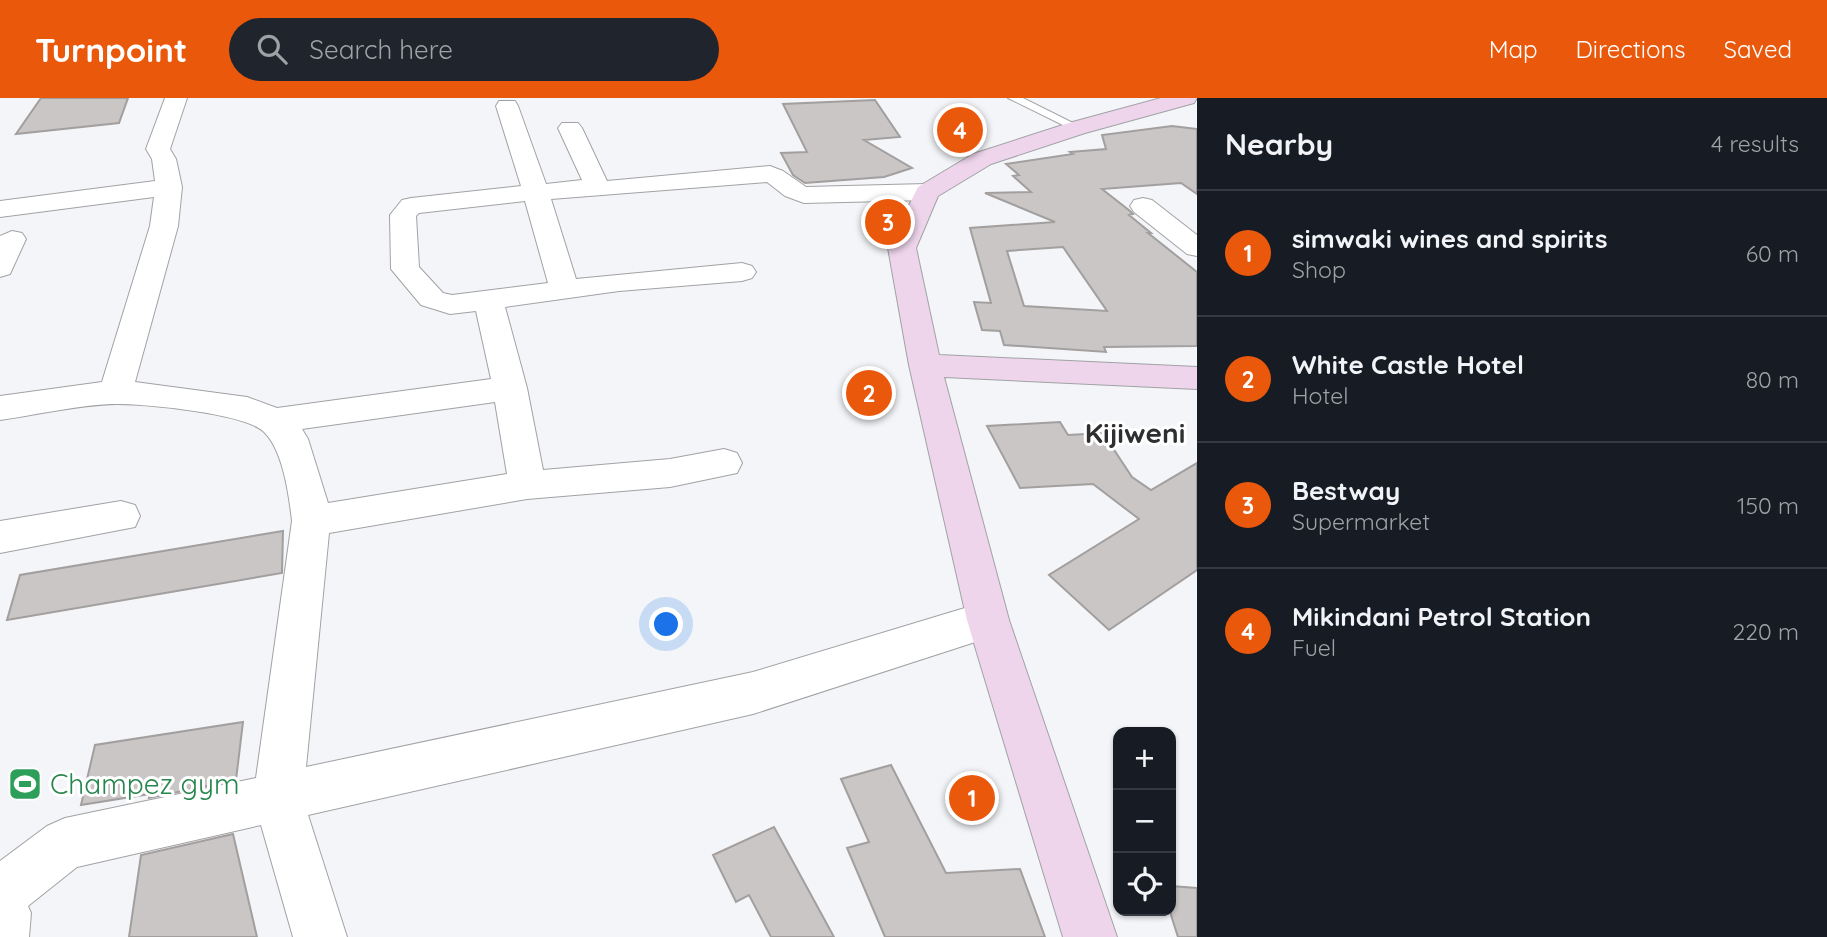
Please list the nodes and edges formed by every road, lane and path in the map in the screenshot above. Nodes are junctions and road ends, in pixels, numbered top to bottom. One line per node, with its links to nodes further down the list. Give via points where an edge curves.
1 (176, 98): 8 (street, via 158,149)
2 (1014, 98): 6 (lane)
3 (1186, 98): 6 (street)
4 (507, 106): 10 (street)
5 (570, 128): 7 (street)
6 (1077, 128): 9 (street, via 982,159)
7 (597, 186): 9 (street, via 610,190 770,174 804,195); 10 (street)
8 (169, 187): 12 (street); 22 (street, via 164,226)
9 (927, 192): 19 (street, via 902,248)
10 (536, 193): 17 (street); 18 (street, via 416,205 403,215 405,269 421,289 440,303)
11 (1143, 206): 14 (street)
12 (0, 209)
13 (12, 239): 15 (street)
14 (1197, 248)
15 (0, 268)
16 (742, 272): 17 (street)
17 (564, 289): 18 (street)
18 (489, 301): 21 (street)
19 (925, 365): 20 (street); 30 (street)
20 (1197, 378)
21 (510, 387): 24 (street); 26 (street)
22 (116, 392): 23 (street); 24 (street, via 247,409)
23 (0, 408)
24 (274, 421): 28 (street, via 290,439 303,472)
25 (724, 463): 26 (street, via 670,473)
26 (527, 485): 28 (street)
27 (121, 516): 29 (street)
28 (311, 521): 31 (street)
29 (0, 537)
30 (988, 620): 31 (street, via 753,693); 36 (street)
31 (278, 798): 32 (street, via 65,844); 35 (street)
32 (0, 894)
33 (0, 906): 34 (street, via 4,913)
34 (2, 937)
35 (320, 937)
36 (1090, 937)

